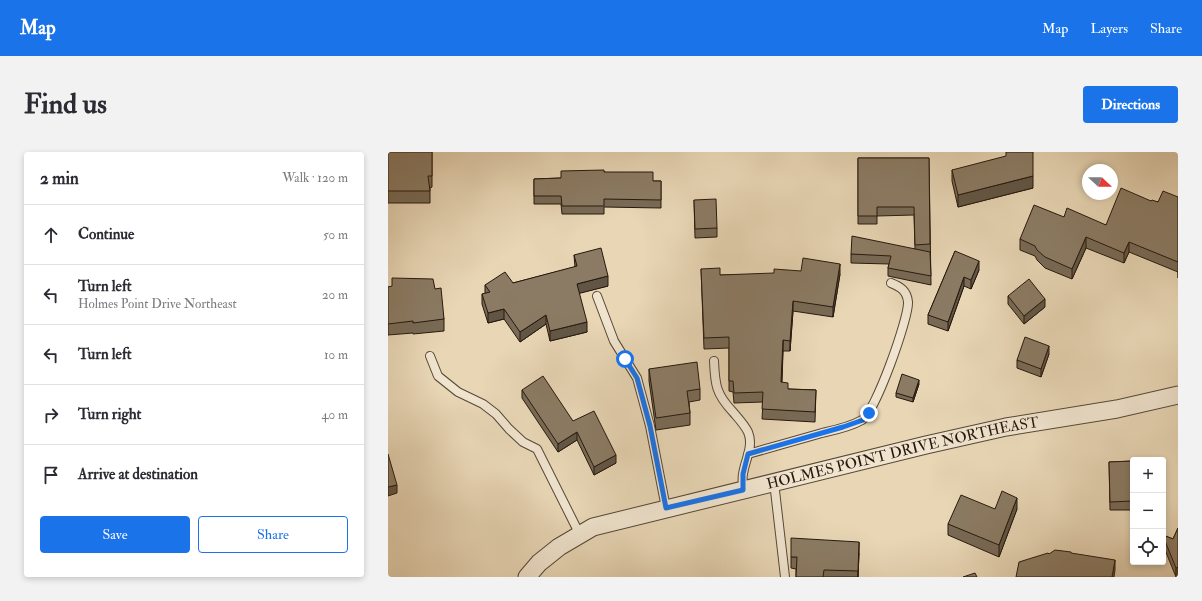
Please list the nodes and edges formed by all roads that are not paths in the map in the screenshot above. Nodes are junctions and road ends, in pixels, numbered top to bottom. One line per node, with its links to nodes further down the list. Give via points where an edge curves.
1 (891, 283): 6 (lane, via 905,291 908,303 898,342 869,413 863,420 843,427)
2 (597, 296): 9 (lane, via 614,341 637,378 650,426)
3 (430, 356): 10 (lane, via 438,376 458,392 483,404 523,442 537,449)
4 (714, 361): 6 (lane, via 718,391 748,432)
5 (1178, 395): 7 (street, HOLMES POINT DRIVE NORTHEAST, via 1117,409 1006,427)
6 (748, 454): 8 (lane, via 743,474)
7 (774, 482): 8 (street, HOLMES POINT DRIVE NORTHEAST); 12 (lane)
8 (743, 490): 9 (street, HOLMES POINT DRIVE NORTHEAST)
9 (666, 508): 10 (street, HOLMES POINT DRIVE NORTHEAST, via 593,527)
10 (580, 535): 11 (street, HOLMES POINT DRIVE NORTHEAST, via 559,547 539,563)
11 (527, 577)
12 (785, 577)

